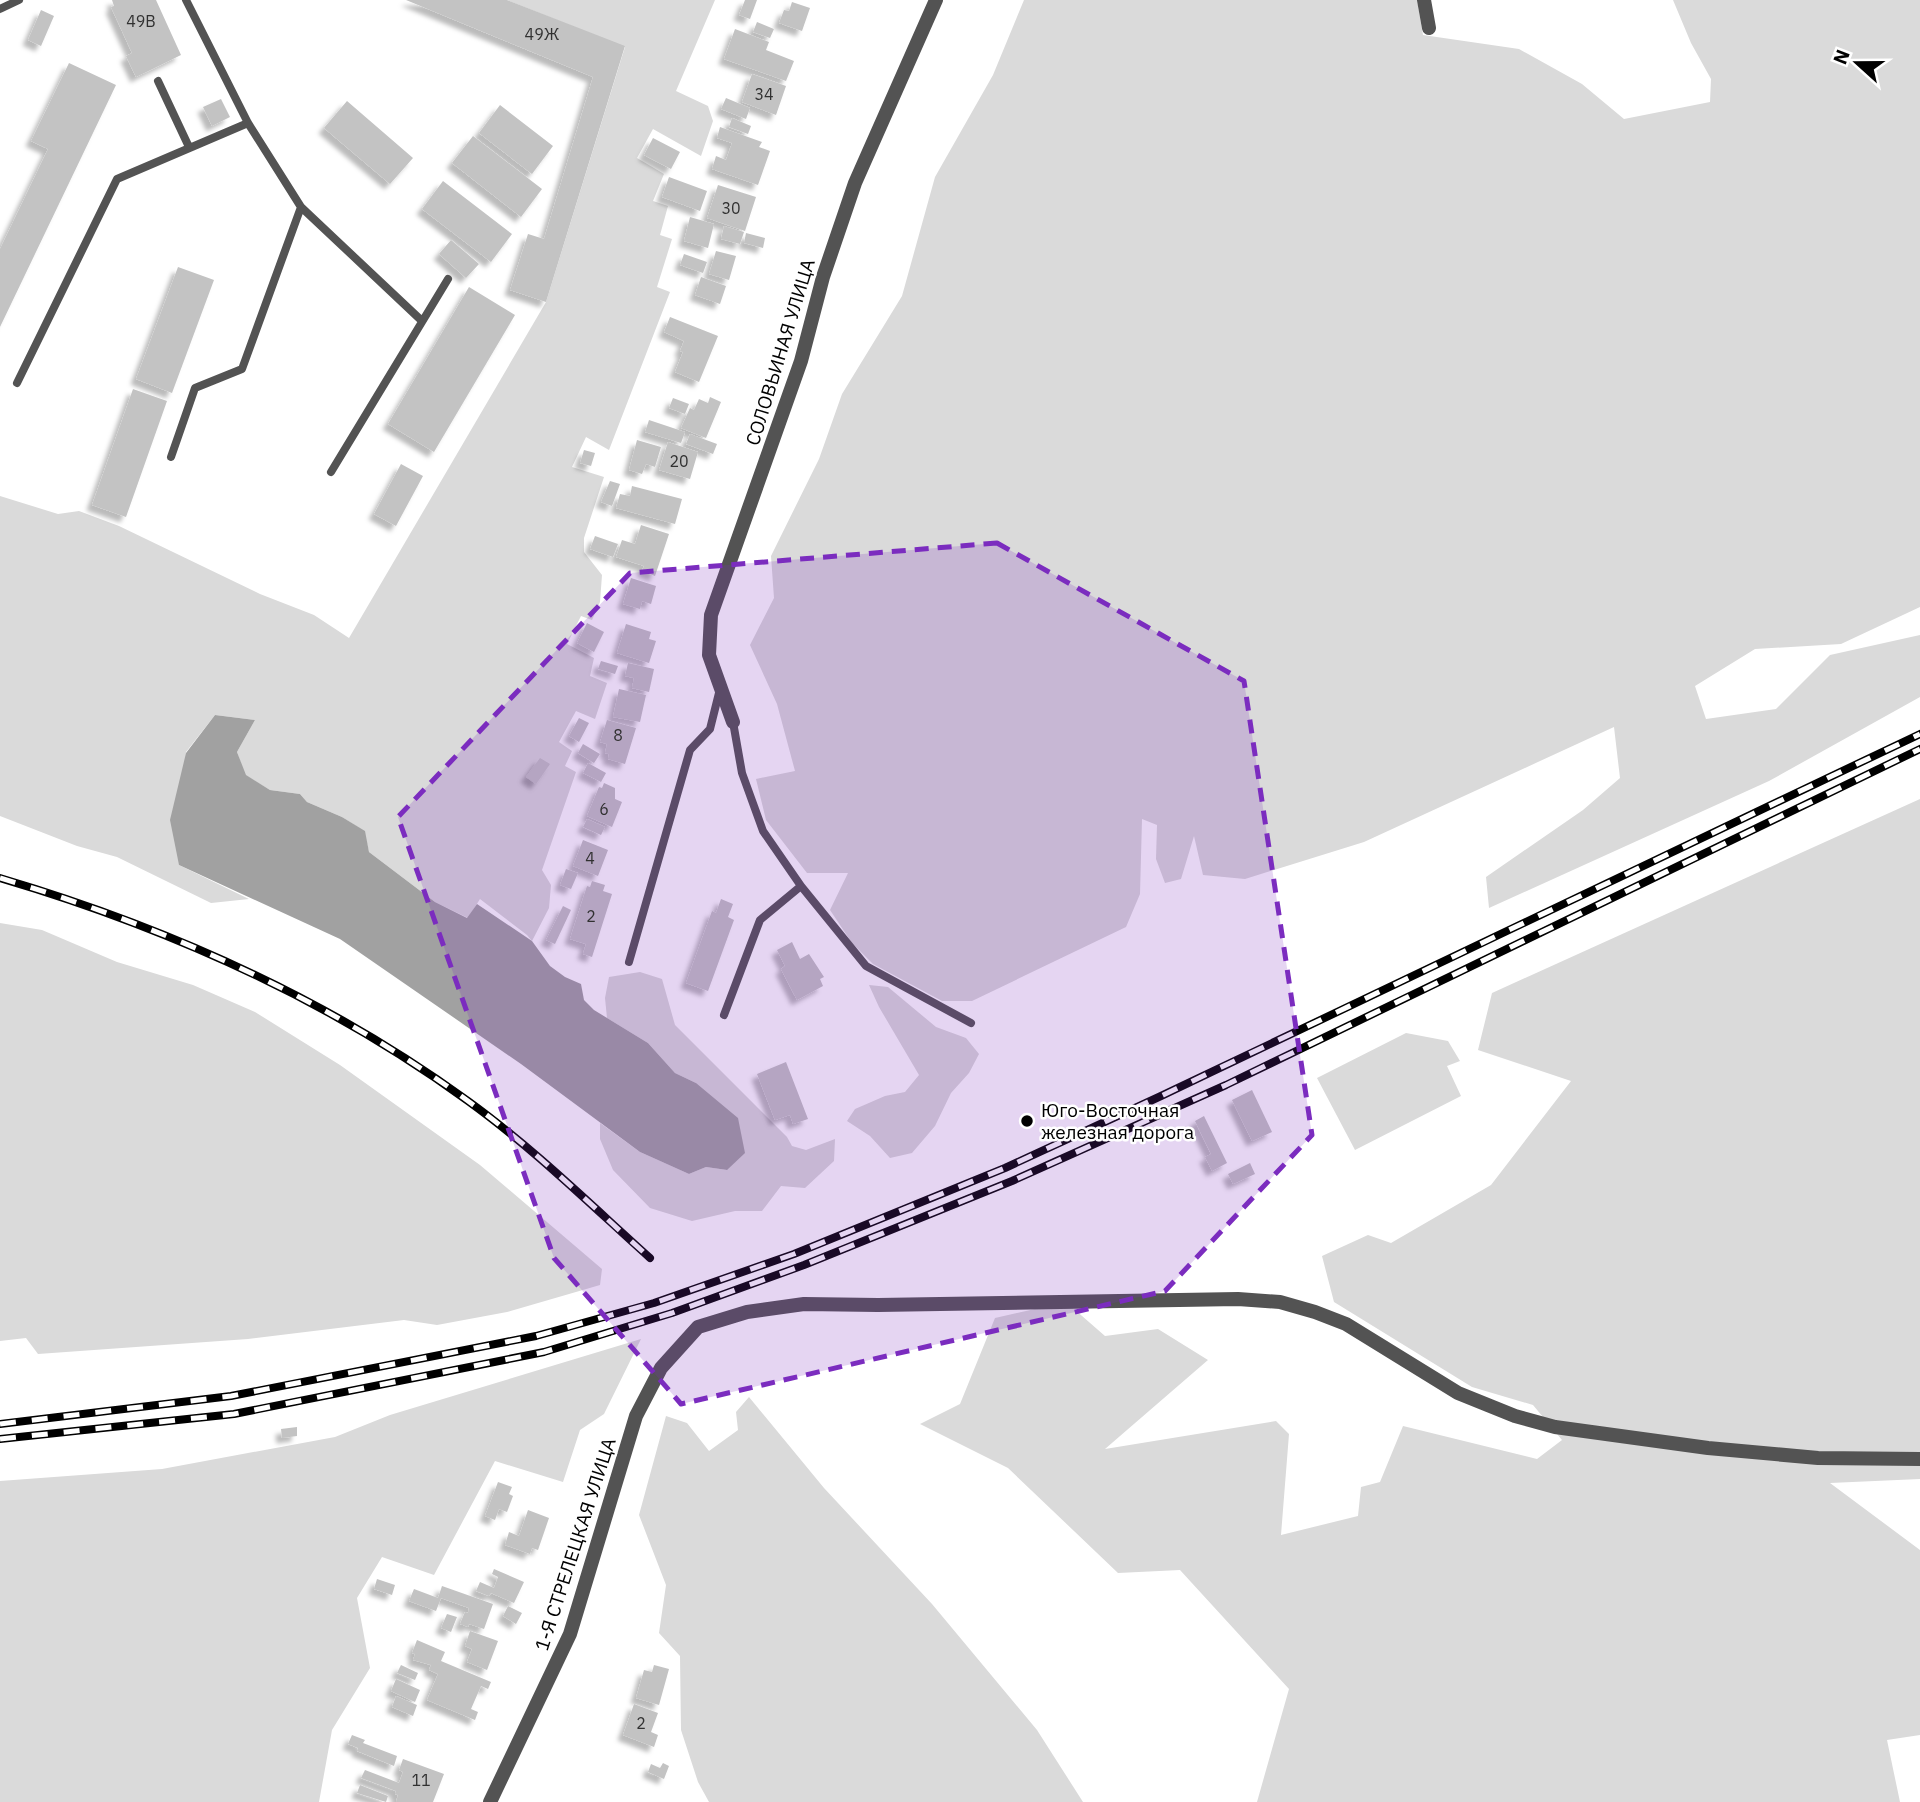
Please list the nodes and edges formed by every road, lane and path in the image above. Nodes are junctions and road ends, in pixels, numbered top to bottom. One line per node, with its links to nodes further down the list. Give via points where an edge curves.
1 (19, 0): 5 (lane)
2 (186, 0): 8 (lane)
3 (936, 0): 16 (street, СОЛОВЬИНАЯ УЛИЦА, via 855,183 800,361 711,615 709,654)
4 (1424, 0): 6 (street)
5 (0, 9)
6 (1429, 28)
7 (158, 81): 9 (lane)
8 (248, 123): 9 (lane); 10 (lane)
9 (189, 147): 13 (lane, via 117,179)
10 (301, 207): 12 (lane); 14 (lane, via 242,369 195,388)
11 (448, 279): 12 (lane)
12 (422, 321): 15 (lane)
13 (17, 383)
14 (171, 457)
15 (331, 472)
16 (721, 684): 17 (street, СОЛОВЬИНАЯ УЛИЦА); 19 (lane, via 710,729 690,750)
17 (733, 722): 18 (lane, via 741,773 763,831)
18 (801, 886): 20 (lane, via 760,919); 21 (lane, via 866,966)
19 (629, 962)
20 (724, 1015)
21 (971, 1023)
22 (1920, 1458): 23 (street, 1-Я СТРЕЛЕЦКАЯ УЛИЦА, via 1818,1458 1555,1427 1458,1393 1346,1324 1280,1302 804,1304 747,1312 698,1327 661,1368 636,1416 570,1634)
23 (490, 1802)

